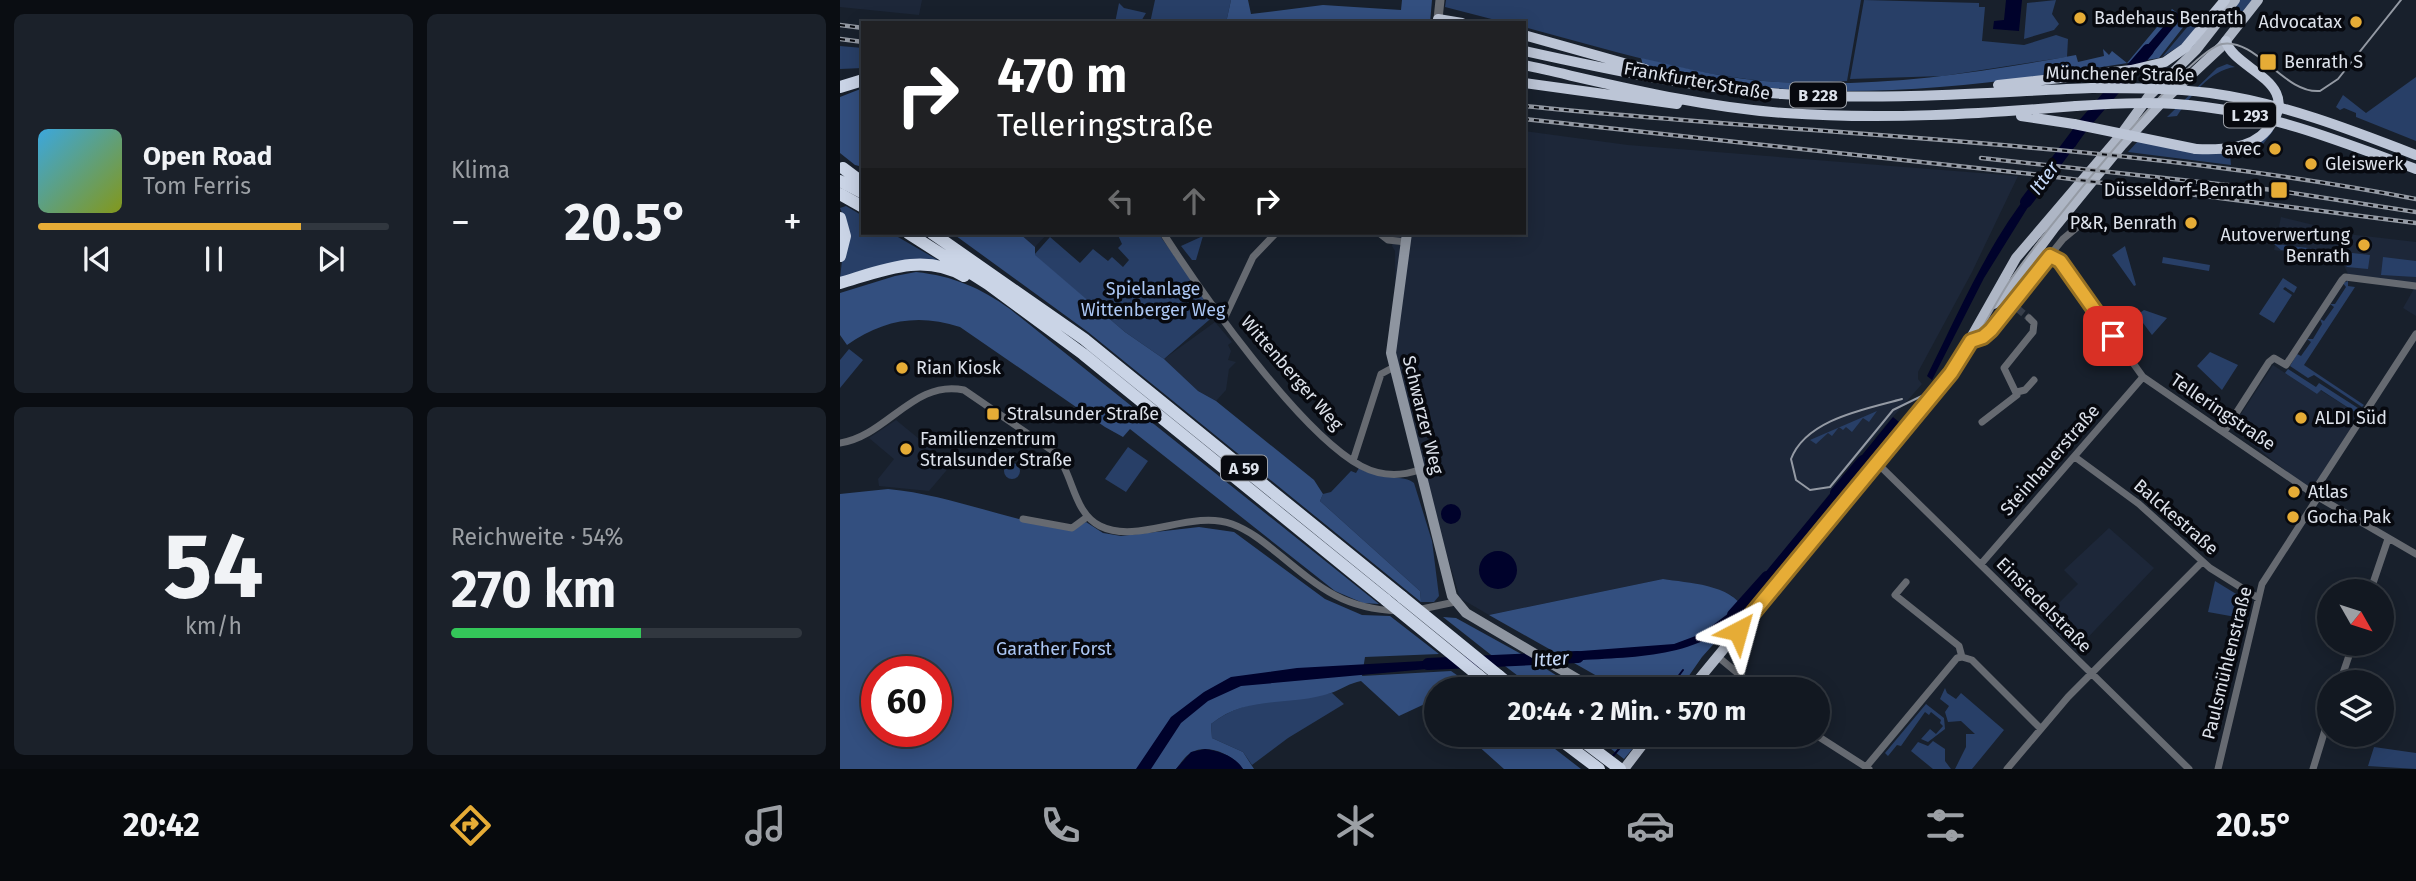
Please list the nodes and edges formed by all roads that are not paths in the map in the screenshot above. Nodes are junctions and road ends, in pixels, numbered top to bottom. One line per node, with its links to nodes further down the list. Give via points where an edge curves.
1 (1440, 0): 6 (street)
2 (2225, 0): 18 (highway, B 228, via 2179,54 2157,65)
3 (2235, 0): 5 (main road)
4 (2258, 0): 7 (main road)
5 (2224, 16): 7 (main road, via 2226,27); 39 (main road, via 2139,107 2120,136 2016,258)
6 (1438, 21)
7 (2235, 29): 9 (main road)
8 (1526, 36): 14 (highway, via 1646,69)
9 (2226, 41): 21 (highway, bridge, via 2233,54 2266,79 2276,97 2276,113 2266,131 2249,143 2196,149); 39 (main road, via 2137,128)
10 (1526, 51): 14 (highway, Frankfurter Straße / B 228)
11 (1526, 65): 19 (highway, Frankfurter Straße / B 228)
12 (861, 73): 13 (highway)
13 (840, 75)
14 (1652, 76): 18 (highway, Frankfurter Straße / B 228, via 1783,94)
15 (861, 81): 17 (highway)
16 (1526, 83): 19 (highway, via 1676,104)
17 (840, 87)
18 (1940, 94): 22 (highway, Münchener Straße / L 293, bridge, via 2092,88 2185,90 2234,97 2322,120)
19 (1691, 101): 21 (highway, Frankfurter Straße / B 228, via 1846,116)
20 (2076, 106): 21 (highway, Frankfurter Straße / L 293); 23 (highway, Münchener Straße / L 293, bridge, via 2176,104 2228,111 2304,129)
21 (2013, 111)
22 (2416, 155)
23 (2416, 169)
24 (861, 179): 25 (highway, bridge)
25 (841, 182): 26 (highway, bridge)
26 (861, 198)
27 (840, 218): 35 (highway, via 845,236)
28 (2081, 225): 36 (street)
29 (911, 235): 40 (highway, A 59)
30 (936, 235): 71 (highway, A 59, bridge, via 1084,339)
31 (1164, 235): 42 (street, Wittenberger Weg)
32 (1274, 235): 42 (street, via 1253,257)
33 (1382, 235): 34 (street, via 1388,240)
34 (1407, 237): 45 (main road, Schwarzer Weg, via 1392,334)
35 (840, 256)
36 (2050, 256): 44 (street, via 2015,306 1987,334); 46 (street, Telleringstraße, via 2060,261)
37 (840, 283): 40 (highway, via 905,264 929,264 961,274 1011,309)
38 (2416, 286): 50 (street, via 2345,277 2286,365 2274,358)
39 (1992, 306): 44 (main road)
40 (1024, 309): 70 (highway, A 59, bridge)
41 (2029, 318): 48 (street, via 2033,332 2004,368)
42 (1224, 319): 53 (street, Wittenberger Weg, via 1299,411)
43 (2416, 334): 56 (street, Paulsmühlenstraße)
44 (1971, 341): 54 (main road, via 1951,373)
45 (1394, 367): 53 (street, Wittenberger Weg, via 1381,374); 55 (main road, Schwarzer Weg)
46 (2143, 377): 50 (street, Telleringstraße); 52 (street, Steinhauerstraße)
47 (2034, 380): 48 (street)
48 (2017, 392): 49 (street)
49 (1982, 422)
50 (2224, 432): 56 (street, Telleringstraße)
51 (840, 443): 57 (street, via 866,434 927,393 947,387 964,390 1053,451)
52 (2075, 457): 61 (street, Balckestraße, via 2139,504); 62 (street, Steinhauerstraße)
53 (1353, 461): 55 (street, Wittenberger Weg, via 1377,473)
54 (1877, 463): 62 (street, Einsiedelstraße); 67 (main road)
55 (1419, 470): 66 (main road, Schwarzer Weg)
56 (2316, 495): 59 (street, Telleringstraße); 65 (street, Paulsmühlenstraße)
57 (1087, 517): 58 (street, via 1072,528); 66 (street, via 1102,527 1124,530 1223,521 1258,538 1324,591 1353,605 1407,611)
58 (1023, 519)
59 (2388, 539): 60 (street, Telleringstraße); 63 (street)
60 (2416, 554)
61 (2202, 562): 65 (street, Balckestraße); 69 (street)
62 (1981, 564): 69 (street, Einsiedelstraße)
63 (2374, 579)
64 (1906, 582): 68 (street, via 1895,596 1959,646)
65 (2258, 598): 86 (street, Paulsmühlenstraße)
66 (1455, 602): 72 (main road)
67 (1717, 656): 73 (main road); 74 (street)
68 (1962, 657): 75 (street, via 1972,660); 82 (street, via 1956,658)
69 (2091, 675): 75 (street); 85 (street, Einsiedelstraße)
70 (1480, 677)
71 (1500, 677)
72 (1574, 677)
73 (1700, 677)
74 (1742, 677)
75 (2040, 729): 84 (street)
76 (1830, 744): 82 (street)
77 (1574, 747): 81 (highway)
78 (1585, 747): 81 (highway)
79 (1640, 747): 83 (main road)
80 (2320, 747): 87 (street)
81 (1600, 764): 83 (highway)
82 (1868, 768)
83 (1622, 769)
84 (2007, 769)
85 (2189, 769)
86 (2218, 769)
87 (2313, 769)

